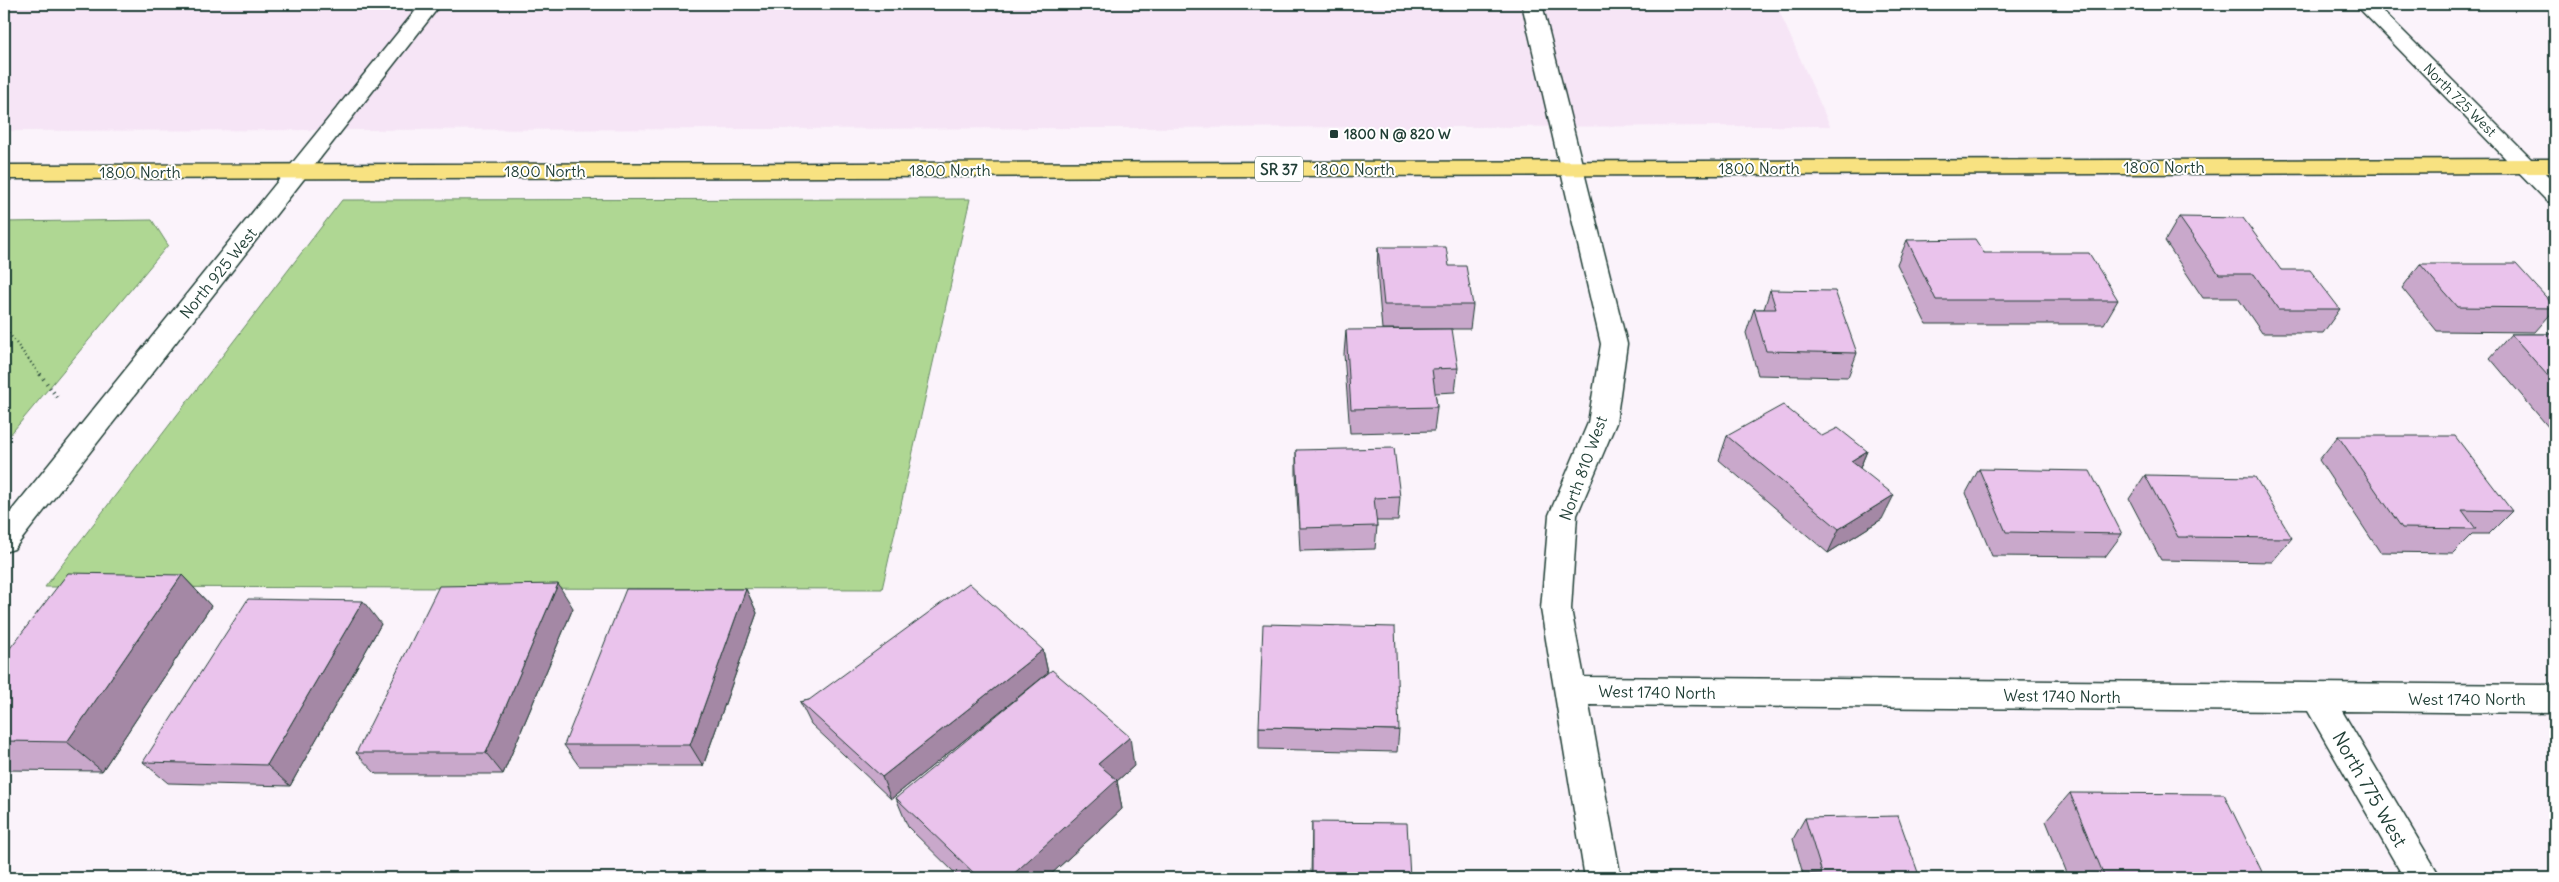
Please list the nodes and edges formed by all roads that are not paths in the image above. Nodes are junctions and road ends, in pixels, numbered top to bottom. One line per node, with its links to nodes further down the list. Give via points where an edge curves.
1 (432, 4): 7 (street, North 925 West)
2 (1532, 4): 6 (street, North 810 West)
3 (2365, 4): 4 (street, North 725 West)
4 (2525, 166): 5 (main road, 1800 North / SR 37); 6 (main road, 1800 North / SR 37); 9 (street, North 725 West)
5 (2555, 166)
6 (1571, 168): 7 (main road, 1800 North / SR 37); 11 (street, North 810 West, via 1614,344 1602,423 1563,515 1556,609)
7 (298, 171): 8 (main road, 1800 North / SR 37); 10 (street, North 925 West)
8 (4, 172)
9 (2555, 196)
10 (4, 541)
11 (1569, 691): 12 (street, West 1740 North); 14 (street, North 810 West)
12 (2318, 699): 13 (street, West 1740 North); 15 (street, North 775 West)
13 (2555, 699)
14 (1603, 878)
15 (2423, 878)

